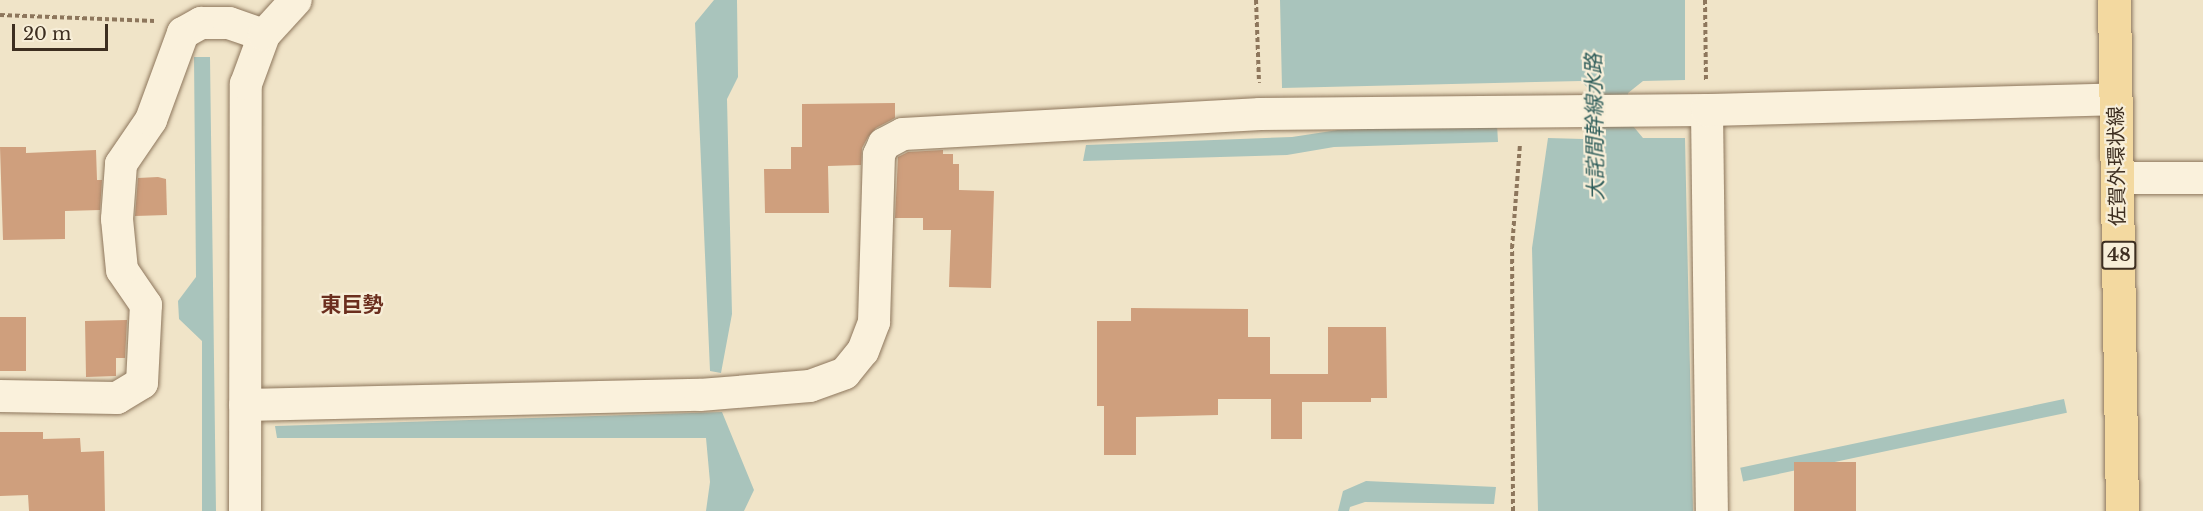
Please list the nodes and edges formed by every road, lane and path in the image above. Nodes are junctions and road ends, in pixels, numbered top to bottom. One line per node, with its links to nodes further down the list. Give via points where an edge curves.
1 (296, 0): 7 (street)
2 (1256, 0): 11 (path)
3 (1705, 0): 9 (path)
4 (2114, 0): 8 (main road, 佐賀外環状線 / 48)
5 (0, 15): 6 (path)
6 (201, 23): 7 (street, via 229,23); 14 (street, via 183,33 150,120 120,164 117,219 122,270 146,305 142,383 117,398)
7 (264, 35): 15 (street, via 246,84)
8 (2116, 99): 9 (street); 12 (main road, 佐賀外環状線 / 48)
9 (1707, 110): 10 (street); 18 (street)
10 (1522, 111): 11 (street); 17 (path, via 1512,248)
11 (1260, 114): 15 (street, via 903,134 884,144 878,168 874,322 863,351 845,373 810,386 700,396)
12 (2118, 178): 13 (street); 19 (main road, 佐賀外環状線 / 48)
13 (2203, 178)
14 (0, 396)
15 (245, 405): 16 (street)
16 (245, 511)
17 (1514, 511)
18 (1712, 511)
19 (2122, 511)

